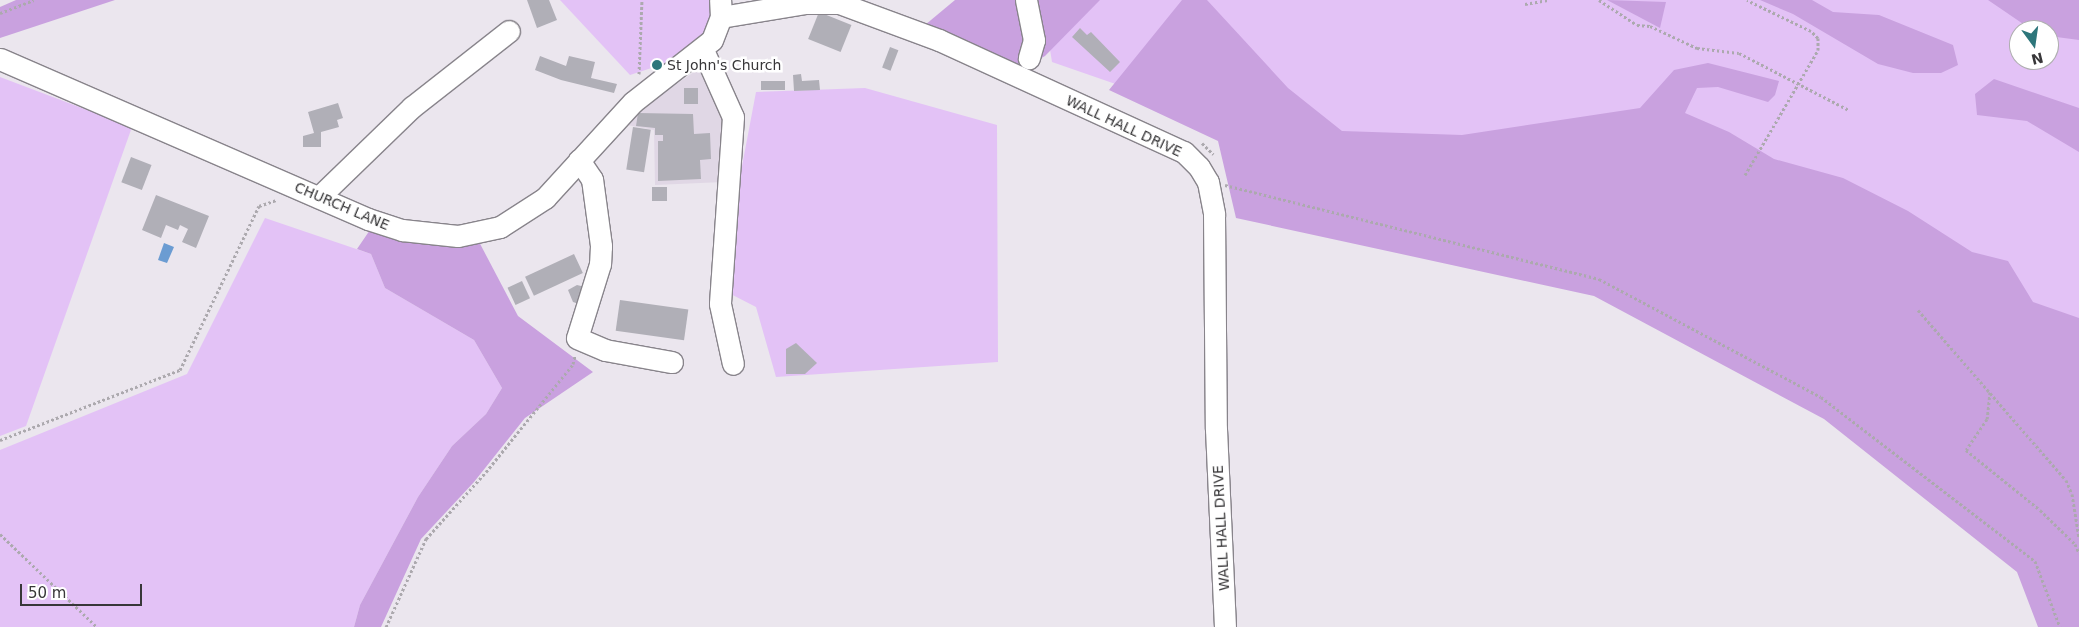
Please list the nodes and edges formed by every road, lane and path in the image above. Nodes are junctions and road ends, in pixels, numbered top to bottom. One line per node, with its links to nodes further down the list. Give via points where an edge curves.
1 (34, 0): 9 (path)
2 (642, 0): 15 (path, via 638,69)
3 (1026, 0): 12 (street, via 1034,40)
4 (1548, 0): 7 (path)
5 (1599, 0): 14 (path, via 1637,25 1650,26 1698,48 1739,53)
6 (1747, 0): 14 (path, via 1811,31 1818,38 1818,50)
7 (1525, 4)
8 (721, 8): 11 (street, CHURCH LANE, via 718,31); 19 (street, WALL HALL DRIVE, via 806,3 839,4 858,9 939,40 1184,152)
9 (0, 13)
10 (510, 31): 20 (street, via 412,107)
11 (703, 50): 15 (street, CHURCH LANE); 25 (street, via 733,117 720,304)
12 (1029, 58)
13 (0, 59): 20 (street, CHURCH LANE)
14 (1799, 84): 16 (path); 18 (path)
15 (645, 91): 17 (street, CHURCH LANE)
16 (1849, 110)
17 (579, 160): 20 (street, CHURCH LANE, via 545,198 522,215 500,227 458,236 402,230); 23 (street, via 592,179 601,246 600,264)
18 (1744, 175)
19 (1208, 182): 33 (street, WALL HALL DRIVE, via 1214,214 1216,429); 34 (path, via 1599,279 1829,403 2035,561)
20 (319, 197)
21 (282, 203): 27 (path, via 275,200 259,206 180,370)
22 (1918, 310): 26 (path)
23 (577, 338): 24 (street, via 604,350); 32 (path, via 573,364 452,513 426,539)
24 (672, 362)
25 (733, 364)
26 (1990, 392): 29 (path, via 2066,480 2072,494); 30 (path, via 1988,418 1966,450 2040,510 2075,544)
27 (0, 440)
28 (0, 534): 31 (path)
29 (2079, 538)
30 (2079, 553)
31 (97, 627)
32 (386, 627)
33 (1226, 627)
34 (2060, 627)

